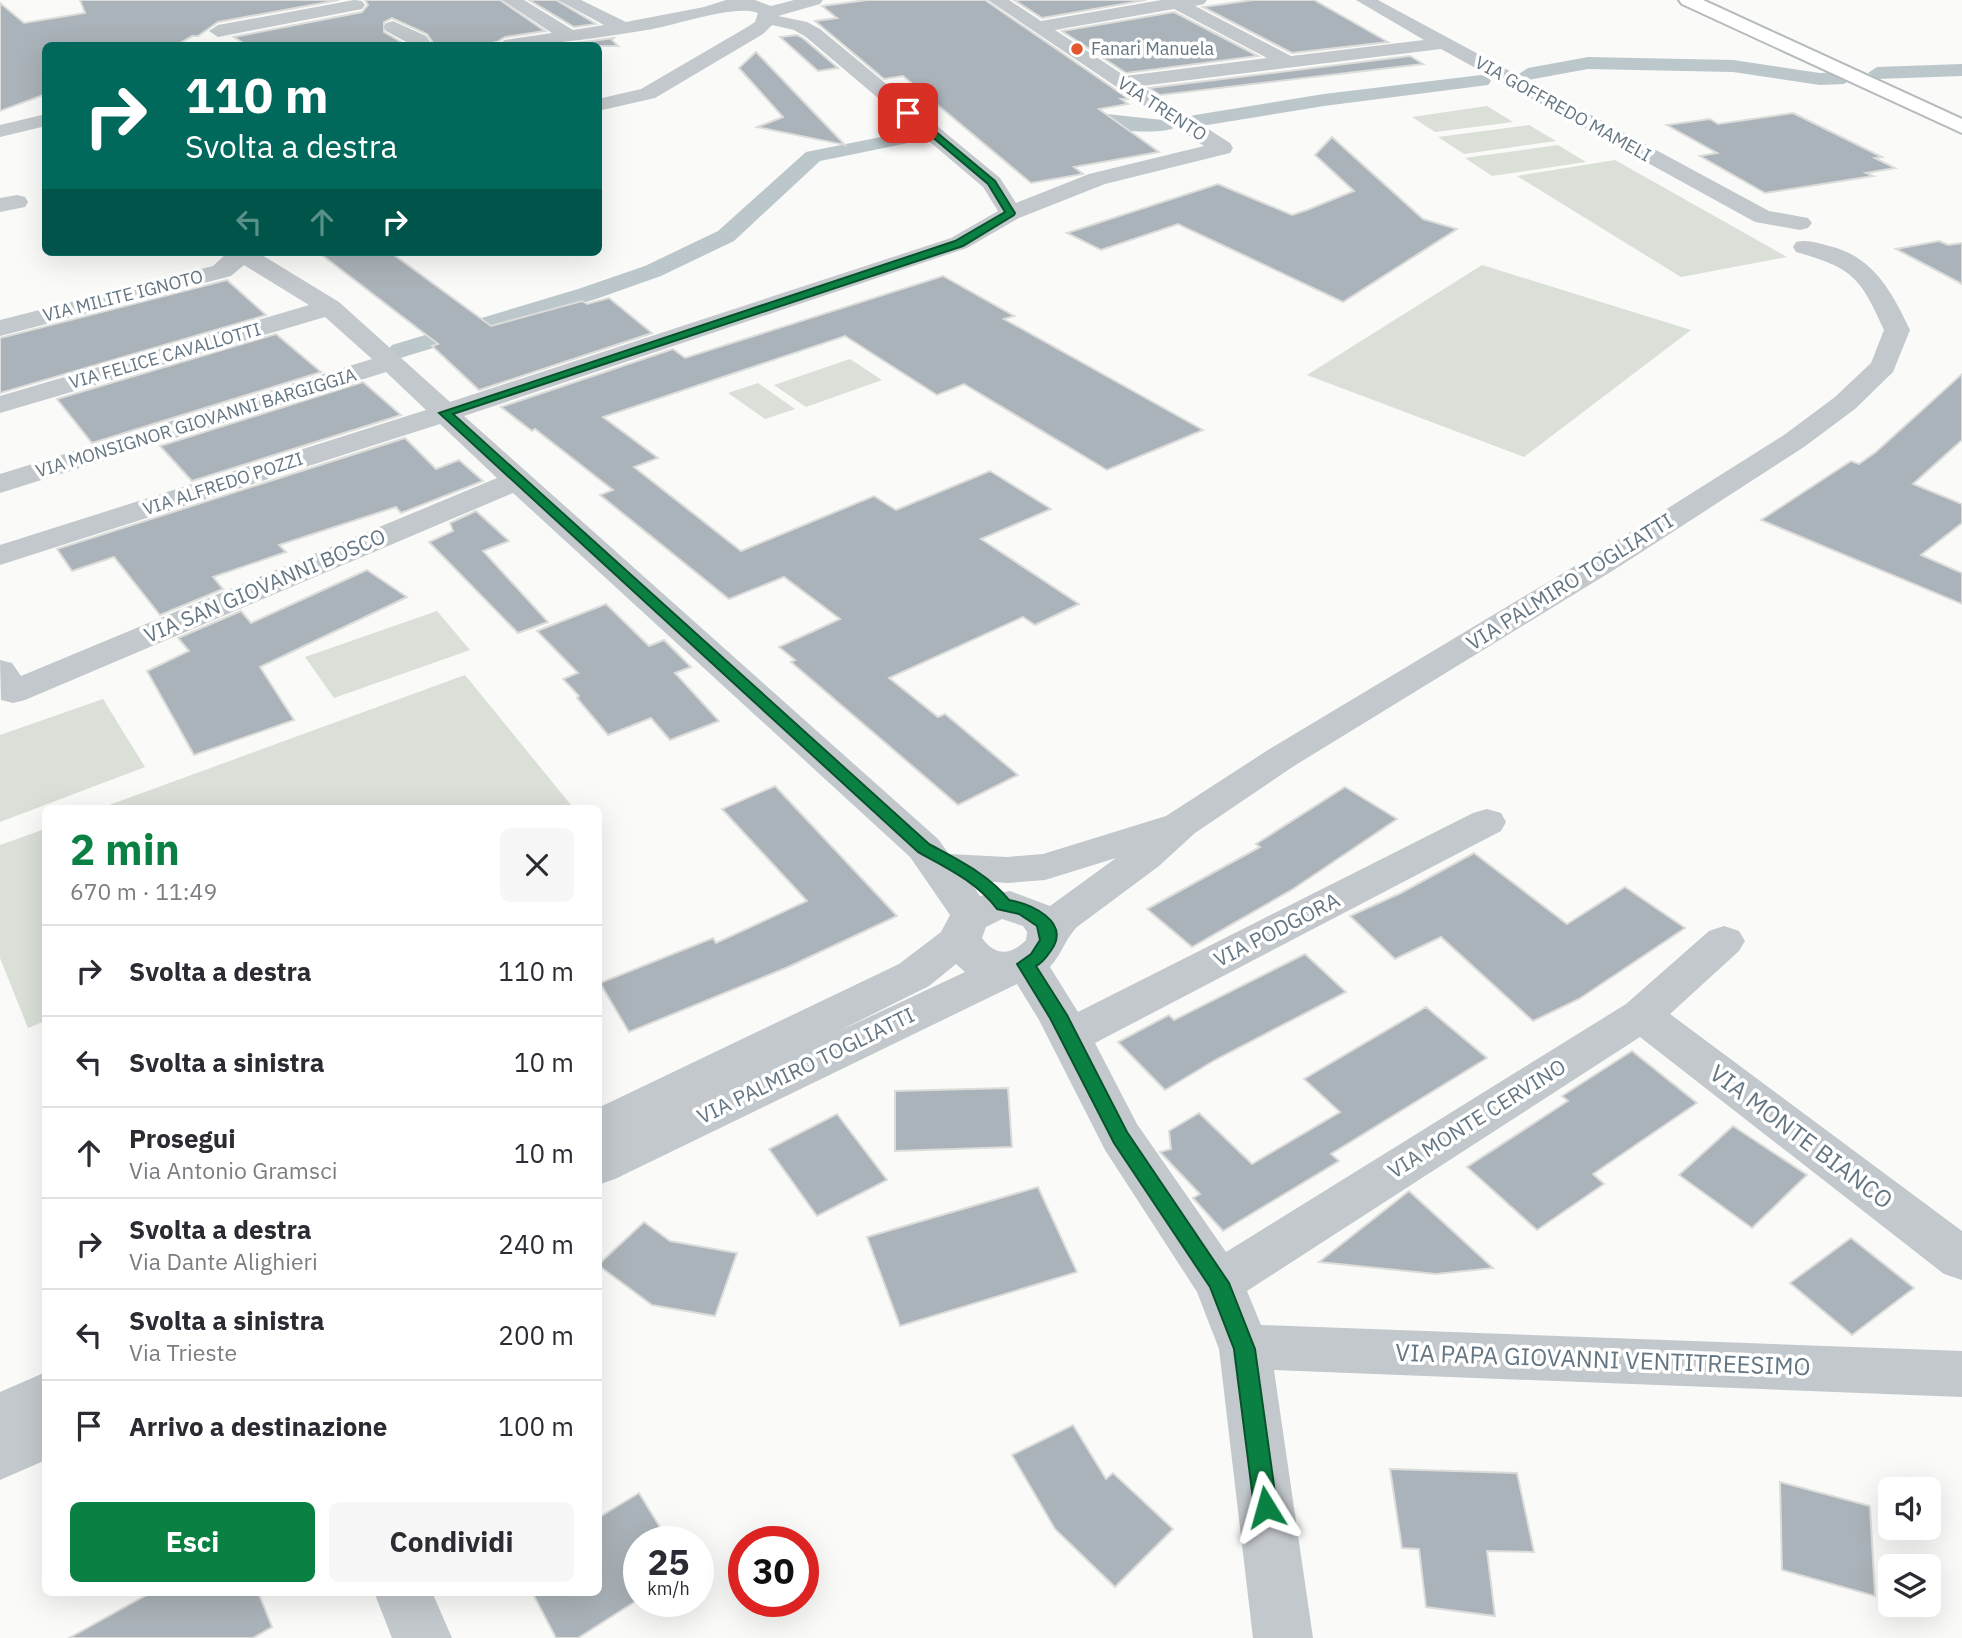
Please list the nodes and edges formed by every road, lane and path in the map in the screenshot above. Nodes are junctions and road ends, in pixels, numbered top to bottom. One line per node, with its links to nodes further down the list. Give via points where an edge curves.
1 (511, 0): 18 (street)
2 (567, 0): 15 (street)
3 (804, 0): 12 (street)
4 (814, 0): 12 (street)
5 (998, 0): 16 (street, VIA TRENTO)
6 (1198, 0): 9 (street)
7 (1365, 0): 23 (street, VIA GOFFREDO MAMELI)
8 (1688, 0): 28 (main road)
9 (1173, 2): 16 (street); 24 (street)
10 (356, 5): 17 (street)
11 (242, 8): 17 (street)
12 (757, 10): 13 (street, via 744,23); 19 (street, via 763,26); 31 (street, via 813,33 992,183)
13 (715, 13): 15 (street); 19 (street, via 737,32)
14 (393, 27): 21 (street)
15 (621, 27): 18 (street)
16 (1039, 27): 25 (street, VIA TRENTO)
17 (218, 31): 20 (street)
18 (569, 36): 22 (street)
19 (738, 40): 26 (street, via 648,94)
20 (201, 41)
21 (421, 42)
22 (531, 42)
23 (1444, 43): 24 (street); 32 (street, VIA GOFFREDO MAMELI)
24 (1287, 61): 25 (street)
25 (1121, 82): 30 (street, VIA TRENTO)
26 (602, 104)
27 (42, 121): 29 (street)
28 (1962, 127)
29 (0, 131)
30 (1222, 148): 31 (street, VIA ALFREDO POZZI, via 1097,179)
31 (1011, 213): 43 (street, VIA ALFREDO POZZI, via 959,243)
32 (1770, 225): 33 (street, via 1800,223); 33 (street, VIA GOFFREDO MAMELI, via 1786,241 1805,247)
33 (1837, 240): 37 (street, VIA GOFFREDO MAMELI)
34 (227, 256): 39 (street, VIA MILITE IGNOTO)
35 (238, 256): 40 (street, VIA MILITE IGNOTO, via 222,271)
36 (248, 256): 38 (street)
37 (1882, 295): 49 (street, VIA PALMIRO TOGLIATTI, via 1898,330 1883,366 1835,411 1618,554)
38 (330, 307): 41 (street); 42 (street, VIA FELICE CAVALLOTTI)
39 (0, 316)
40 (0, 328)
41 (391, 362): 43 (street); 45 (street, VIA MONSIGNOR GIOVANNI BARGIGGIA)
42 (0, 405)
43 (445, 413): 44 (street); 46 (street, VIA ALFREDO POZZI)
44 (517, 481): 47 (street, VIA SAN GIOVANNI BOSCO); 50 (street)
45 (0, 484)
46 (0, 555)
47 (7, 681)
48 (1487, 822): 56 (street, VIA PODGORA)
49 (1181, 824): 51 (street, VIA PALMIRO TOGLIATTI); 54 (street, VIA PALMIRO TOGLIATTI, via 1145,857 1063,917)
50 (939, 857): 51 (street, VIA PALMIRO TOGLIATTI, via 1007,870); 52 (street)
51 (1066, 862): 52 (street, VIA PALMIRO TOGLIATTI)
52 (987, 916): 54 (street, via 1035,914); 54 (street, via 970,955 1002,967); 57 (street, VIA PALMIRO TOGLIATTI, via 897,985)
53 (1724, 941): 55 (street, VIA MONTE CERVINO)
54 (1029, 954): 56 (street); 58 (street, VIA PALMIRO TOGLIATTI)
55 (1641, 1015): 59 (street, VIA MONTE BIANCO); 60 (street, VIA MONTE CERVINO)
56 (1068, 1037): 60 (street, via 1121,1137)
57 (602, 1127)
58 (602, 1164)
59 (1962, 1259)
60 (1219, 1283): 61 (street)
61 (1245, 1349): 62 (street, VIA PAPA GIOVANNI VENTITREESIMO); 69 (street)
62 (1962, 1374)
63 (42, 1398): 64 (street)
64 (0, 1418)
65 (42, 1435): 66 (street)
66 (0, 1455)
67 (404, 1596): 68 (street)
68 (422, 1638)
69 (1283, 1638)

